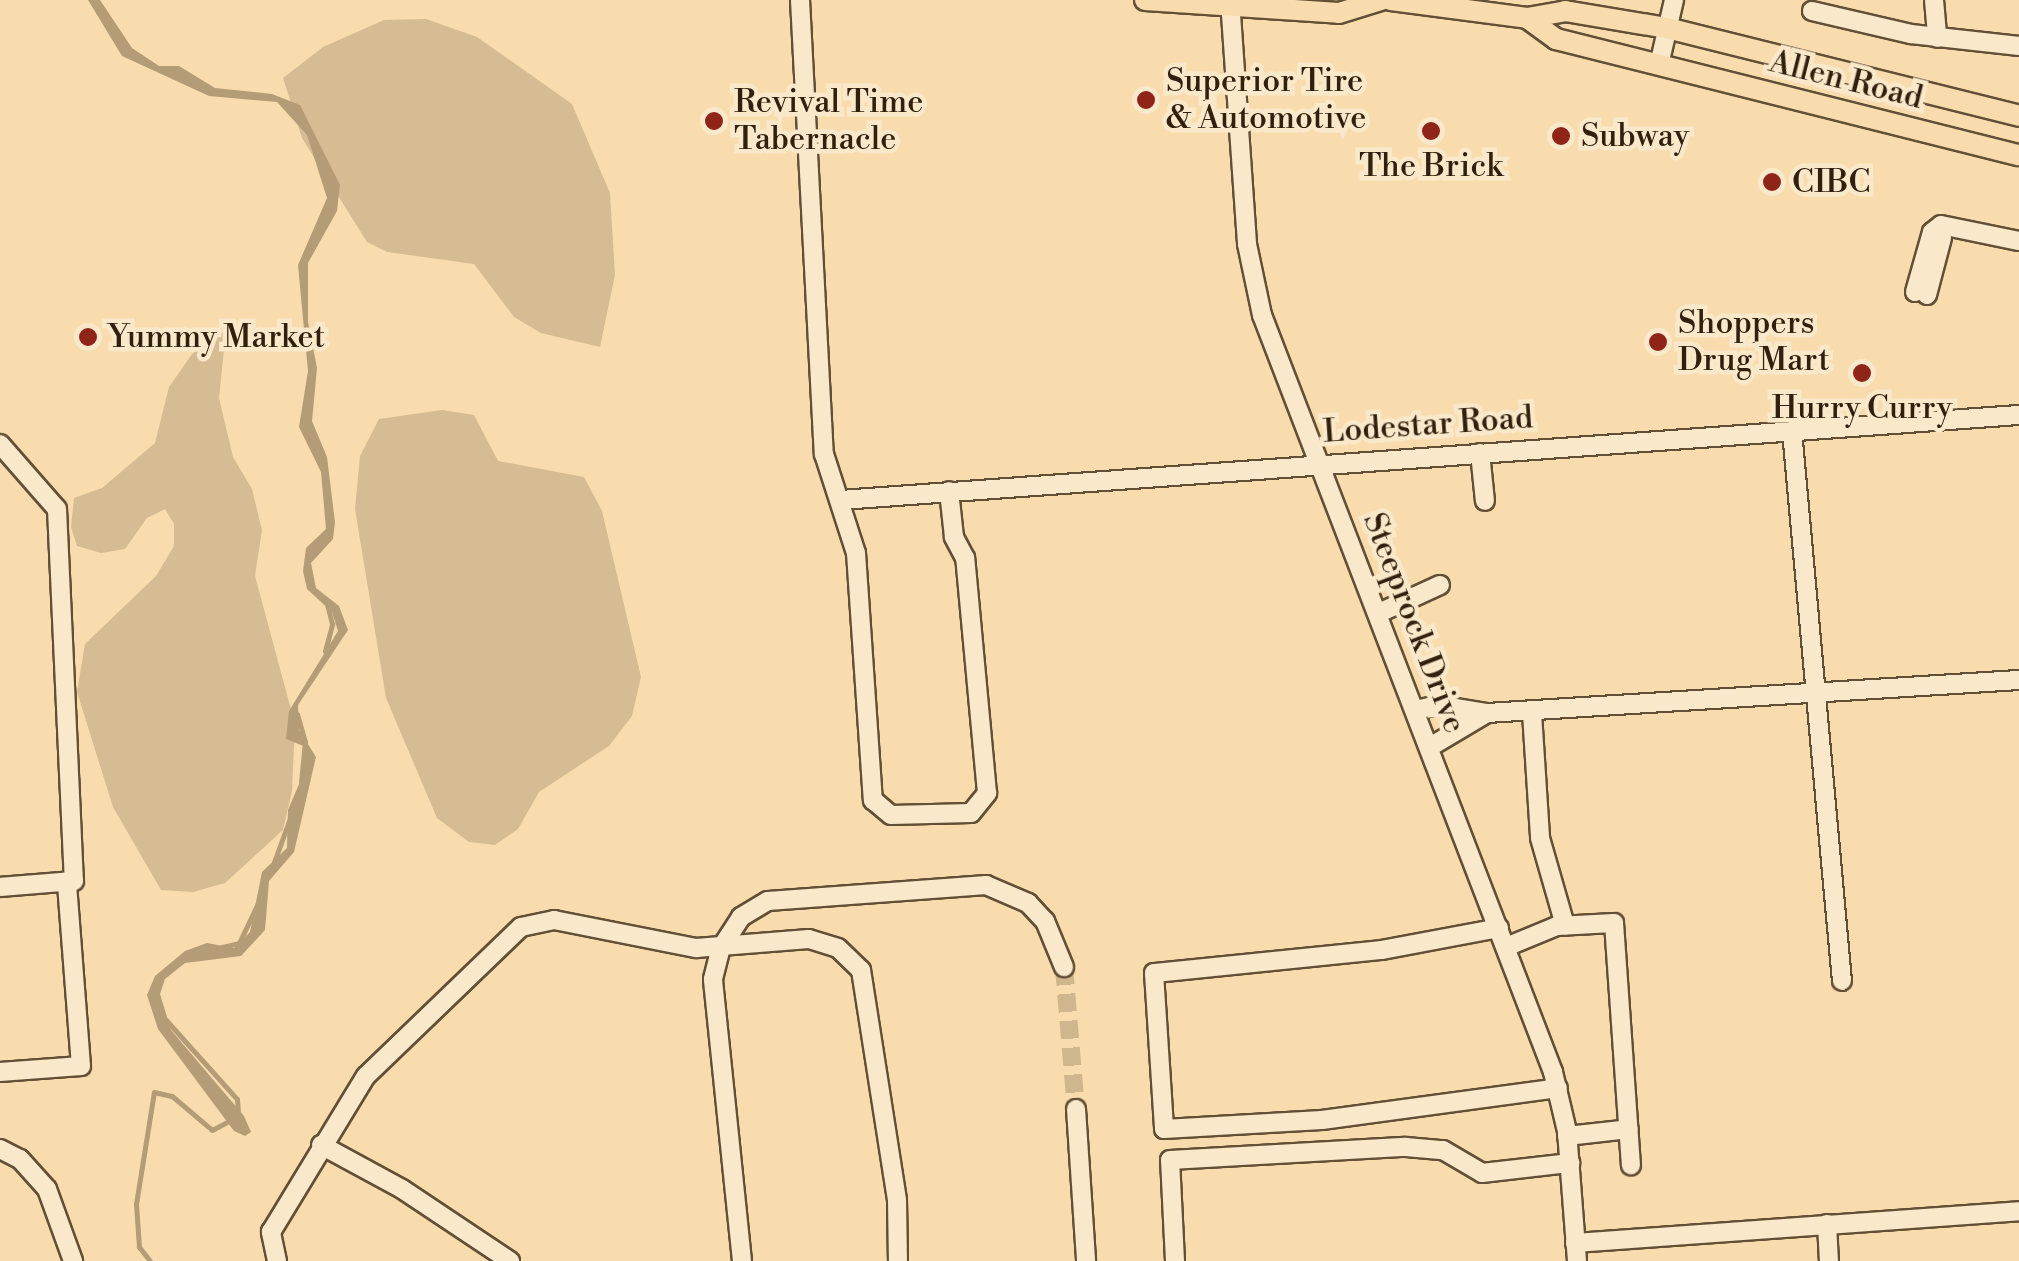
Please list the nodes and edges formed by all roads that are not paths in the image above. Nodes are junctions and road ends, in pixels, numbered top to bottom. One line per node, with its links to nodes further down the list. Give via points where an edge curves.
1 (800, 0): 24 (street, via 824,454)
2 (1145, 0): 7 (main road)
3 (1381, 0): 7 (main road, via 1340,13)
4 (1391, 0): 9 (main road)
5 (1674, 0): 10 (street)
6 (1934, 0): 11 (street)
7 (1230, 3): 22 (street, Steeprock Drive, via 1252,278)
8 (1812, 11): 11 (street)
9 (1527, 18): 10 (main road, Allen Road, via 1565,11); 13 (main road, Allen Road, via 1556,39)
10 (1667, 28): 13 (street); 14 (main road, Allen Road)
11 (1937, 38): 12 (street)
12 (2019, 46)
13 (1658, 64): 15 (main road, Allen Road)
14 (2019, 116)
15 (2019, 155)
16 (2019, 242): 17 (street, via 1954,225 1932,232)
17 (1921, 294)
18 (2019, 415): 19 (street, Lodestar Road)
19 (1792, 431): 21 (street, Lodestar Road); 29 (street)
20 (0, 444): 34 (street, via 57,509 74,881)
21 (1480, 453): 22 (street, Lodestar Road); 25 (street)
22 (1319, 463): 23 (street, Lodestar Road); 27 (street, Steeprock Drive)
23 (949, 491): 24 (street, Lodestar Road); 24 (street, via 954,537 965,558 987,792 971,813 892,815 873,800 856,553)
24 (842, 500)
25 (1485, 501)
26 (1440, 585): 27 (street)
27 (1379, 613): 30 (street, Steeprock Drive)
28 (2019, 680): 29 (street)
29 (1821, 696): 32 (street); 40 (street)
30 (1416, 710): 31 (street, via 1437,705); 33 (street, Steeprock Drive)
31 (1487, 713): 32 (street); 33 (street)
32 (1532, 714): 36 (street, via 1540,838)
33 (1430, 747): 37 (street, Steeprock Drive)
34 (67, 882): 35 (street); 41 (street, via 81,1066)
35 (0, 887)
36 (1565, 925): 37 (street); 44 (street, via 1614,923)
37 (1502, 937): 42 (street, Steeprock Drive); 42 (street, via 1154,973 1164,1129 1379,1114)
38 (721, 948): 39 (street, via 741,916 768,900 986,885 1028,903 1046,921); 46 (street, via 554,920 521,927 366,1076); 56 (street, via 713,980); 57 (street, via 809,938 838,948 861,970 896,1200)
39 (1064, 967)
40 (1842, 981)
41 (0, 1072)
42 (1558, 1088): 45 (street, Steeprock Drive)
43 (1076, 1109): 58 (street)
44 (1630, 1129): 45 (street); 49 (street)
45 (1567, 1136): 48 (street, Steeprock Drive)
46 (321, 1145): 54 (street, via 271,1232); 55 (street)
47 (0, 1149): 53 (street, via 20,1159 48,1189)
48 (1570, 1163): 52 (street, Steeprock Drive); 59 (street, via 1482,1172 1443,1150 1406,1146 1170,1160)
49 (1631, 1165)
50 (2019, 1211): 51 (street)
51 (1827, 1224): 52 (street); 60 (street)
52 (1576, 1252)
53 (73, 1261)
54 (278, 1261)
55 (510, 1261)
56 (742, 1261)
57 (898, 1261)
58 (1086, 1261)
59 (1175, 1261)
60 (1829, 1261)

